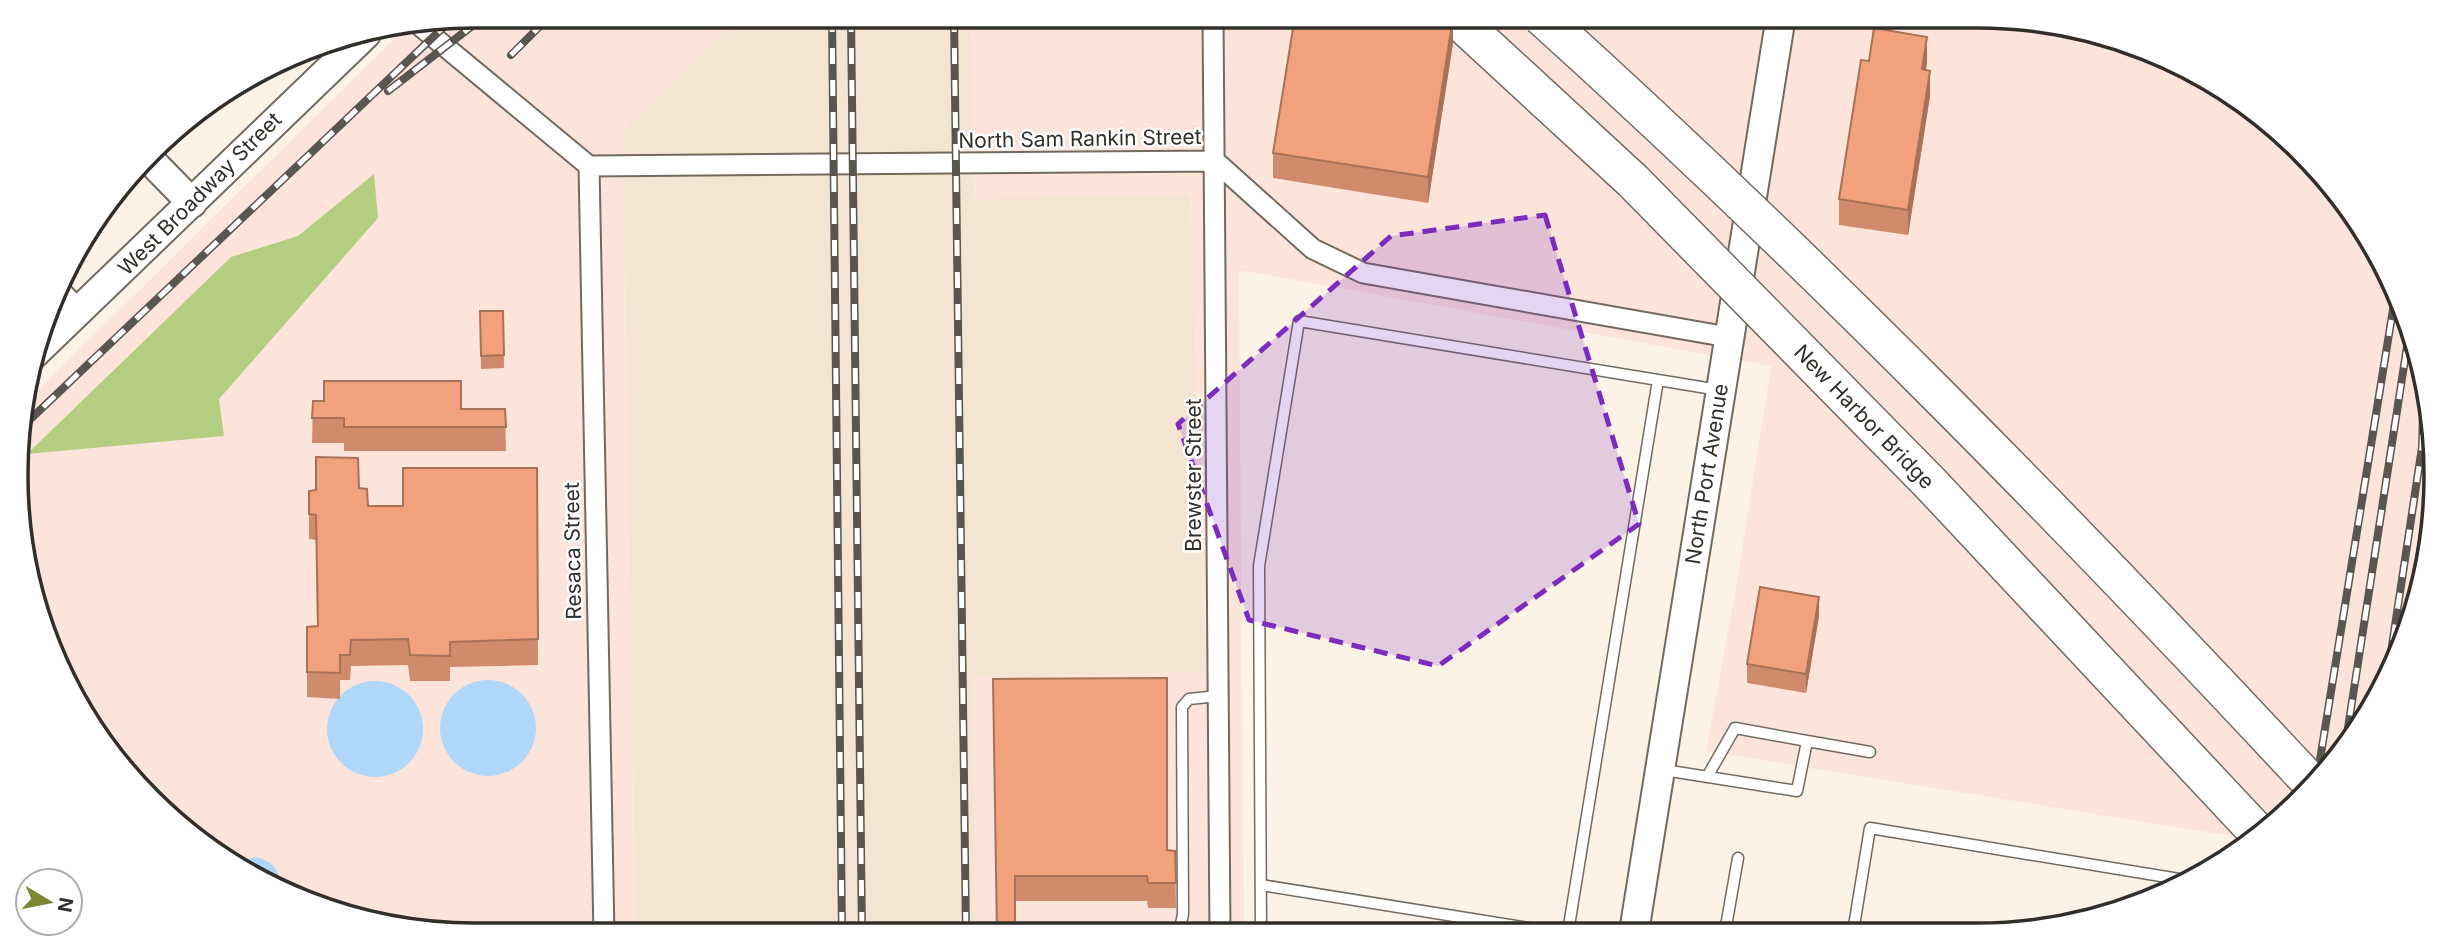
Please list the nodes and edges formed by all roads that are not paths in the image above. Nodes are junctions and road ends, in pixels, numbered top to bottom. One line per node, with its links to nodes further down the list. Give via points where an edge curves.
1 (1213, 28): 7 (street, Brewster Street)
2 (1467, 28): 23 (highway, New Harbor Bridge, bridge, via 1633,181 1930,483)
3 (1554, 28): 22 (highway, bridge, via 1699,159 1949,407)
4 (1779, 28): 13 (main road, North Port Avenue)
5 (426, 31): 9 (street)
6 (355, 45): 10 (main road, West Broadway Street)
7 (1216, 161): 9 (street, North Sam Rankin Street); 13 (street, North Sam Rankin Street, via 1313,248 1363,273); 17 (street, Brewster Street)
8 (154, 164): 10 (main road)
9 (589, 166): 27 (street, Resaca Street)
10 (192, 203): 12 (main road, West Broadway Street)
11 (66, 296): 12 (street)
12 (80, 311): 14 (main road, West Broadway Street)
13 (1728, 337): 16 (main road, North Port Avenue)
14 (50, 339)
15 (1658, 380): 16 (lane); 26 (lane, via 1299,321 1259,566); 32 (lane)
16 (1720, 390): 20 (main road, North Port Avenue)
17 (1218, 696): 28 (lane, via 1189,699 1182,707); 29 (street, Brewster Street)
18 (1807, 741): 19 (lane); 21 (lane, via 1735,729); 21 (lane, via 1797,791)
19 (1870, 752)
20 (1660, 769): 21 (lane); 33 (main road, North Port Avenue)
21 (1707, 777)
22 (2306, 778)
23 (2253, 828)
24 (1738, 858): 34 (lane)
25 (2172, 878): 35 (lane, via 1870,828)
26 (1261, 885): 30 (lane); 31 (lane)
27 (604, 923)
28 (1181, 923)
29 (1220, 923)
30 (1261, 923)
31 (1492, 923)
32 (1569, 923)
33 (1635, 923)
34 (1727, 923)
35 (1854, 923)

